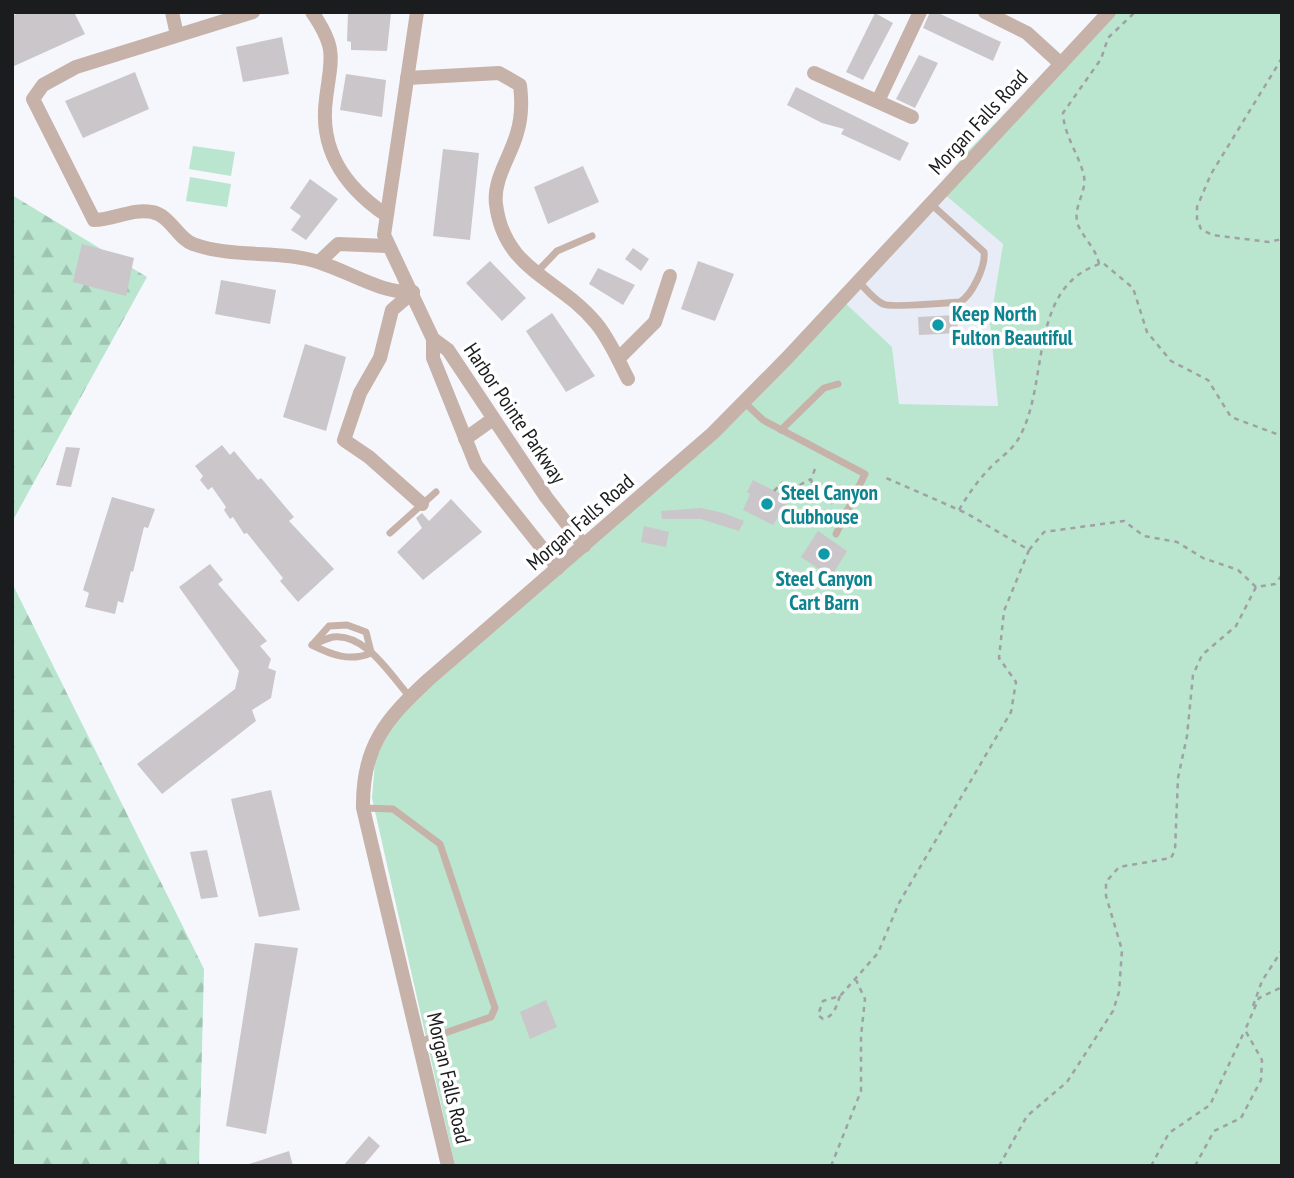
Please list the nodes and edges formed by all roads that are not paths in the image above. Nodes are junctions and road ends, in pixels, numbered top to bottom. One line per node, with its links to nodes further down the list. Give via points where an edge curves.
1 (172, 12): 9 (street)
2 (253, 12): 9 (street)
3 (312, 12): 16 (street, via 329,44 333,66 325,128 331,156 362,198)
4 (417, 12): 12 (street)
5 (920, 12): 13 (street)
6 (985, 12): 8 (street)
7 (1109, 12): 10 (street, Morgan Falls Road)
8 (1001, 16): 10 (street)
9 (177, 35): 19 (street, via 76,67 43,85 33,99 94,220 155,212 190,244)
10 (1061, 64): 15 (street, Morgan Falls Road)
11 (814, 73): 13 (street)
12 (407, 78): 16 (street); 20 (street, via 499,73 520,85 517,132 495,200 500,230 517,258)
13 (878, 101): 14 (street)
14 (912, 117)
15 (931, 204): 22 (street, Morgan Falls Road); 22 (lane, via 984,252 985,260 967,298 890,308)
16 (386, 215): 18 (street)
17 (592, 236): 20 (lane, via 557,251)
18 (387, 246): 19 (street, via 338,244); 23 (street, Harbor Pointe Parkway)
19 (319, 261): 23 (street, via 394,293)
20 (536, 273): 25 (street, via 595,322)
21 (670, 276): 25 (street, via 655,322)
22 (858, 281): 30 (street, Morgan Falls Road)
23 (413, 292): 24 (street, Harbor Pointe Parkway); 35 (street, via 392,310 380,358 360,393 344,440)
24 (433, 339): 28 (street, Harbor Pointe Parkway, via 448,350); 29 (street, Harbor Pointe Parkway, via 433,358)
25 (618, 359): 26 (street)
26 (628, 379)
27 (838, 384): 32 (lane, via 824,388)
28 (472, 386): 29 (street); 31 (street, Harbor Pointe Parkway)
29 (450, 400): 33 (street, Harbor Pointe Parkway)
30 (744, 402): 32 (lane); 38 (street, Morgan Falls Road)
31 (493, 419): 33 (street); 38 (street, Harbor Pointe Parkway)
32 (781, 430): 37 (lane, via 866,474)
33 (465, 439): 39 (street, Harbor Pointe Parkway, via 476,465)
34 (436, 492): 35 (lane)
35 (422, 504): 36 (lane)
36 (390, 533)
37 (836, 534)
38 (584, 546): 39 (street, Morgan Falls Road)
39 (558, 568): 42 (street, Morgan Falls Road)
40 (312, 645): 41 (lane, via 335,656 360,658); 41 (lane, via 334,637 356,642); 41 (lane, via 328,626 348,625 366,632)
41 (371, 653): 42 (lane)
42 (410, 697): 43 (street, Morgan Falls Road, via 386,722 372,748)
43 (363, 808): 44 (street, Morgan Falls Road); 44 (lane, via 393,810 440,844 495,1008 491,1017)
44 (419, 1042): 45 (street, Morgan Falls Road)
45 (449, 1166)

